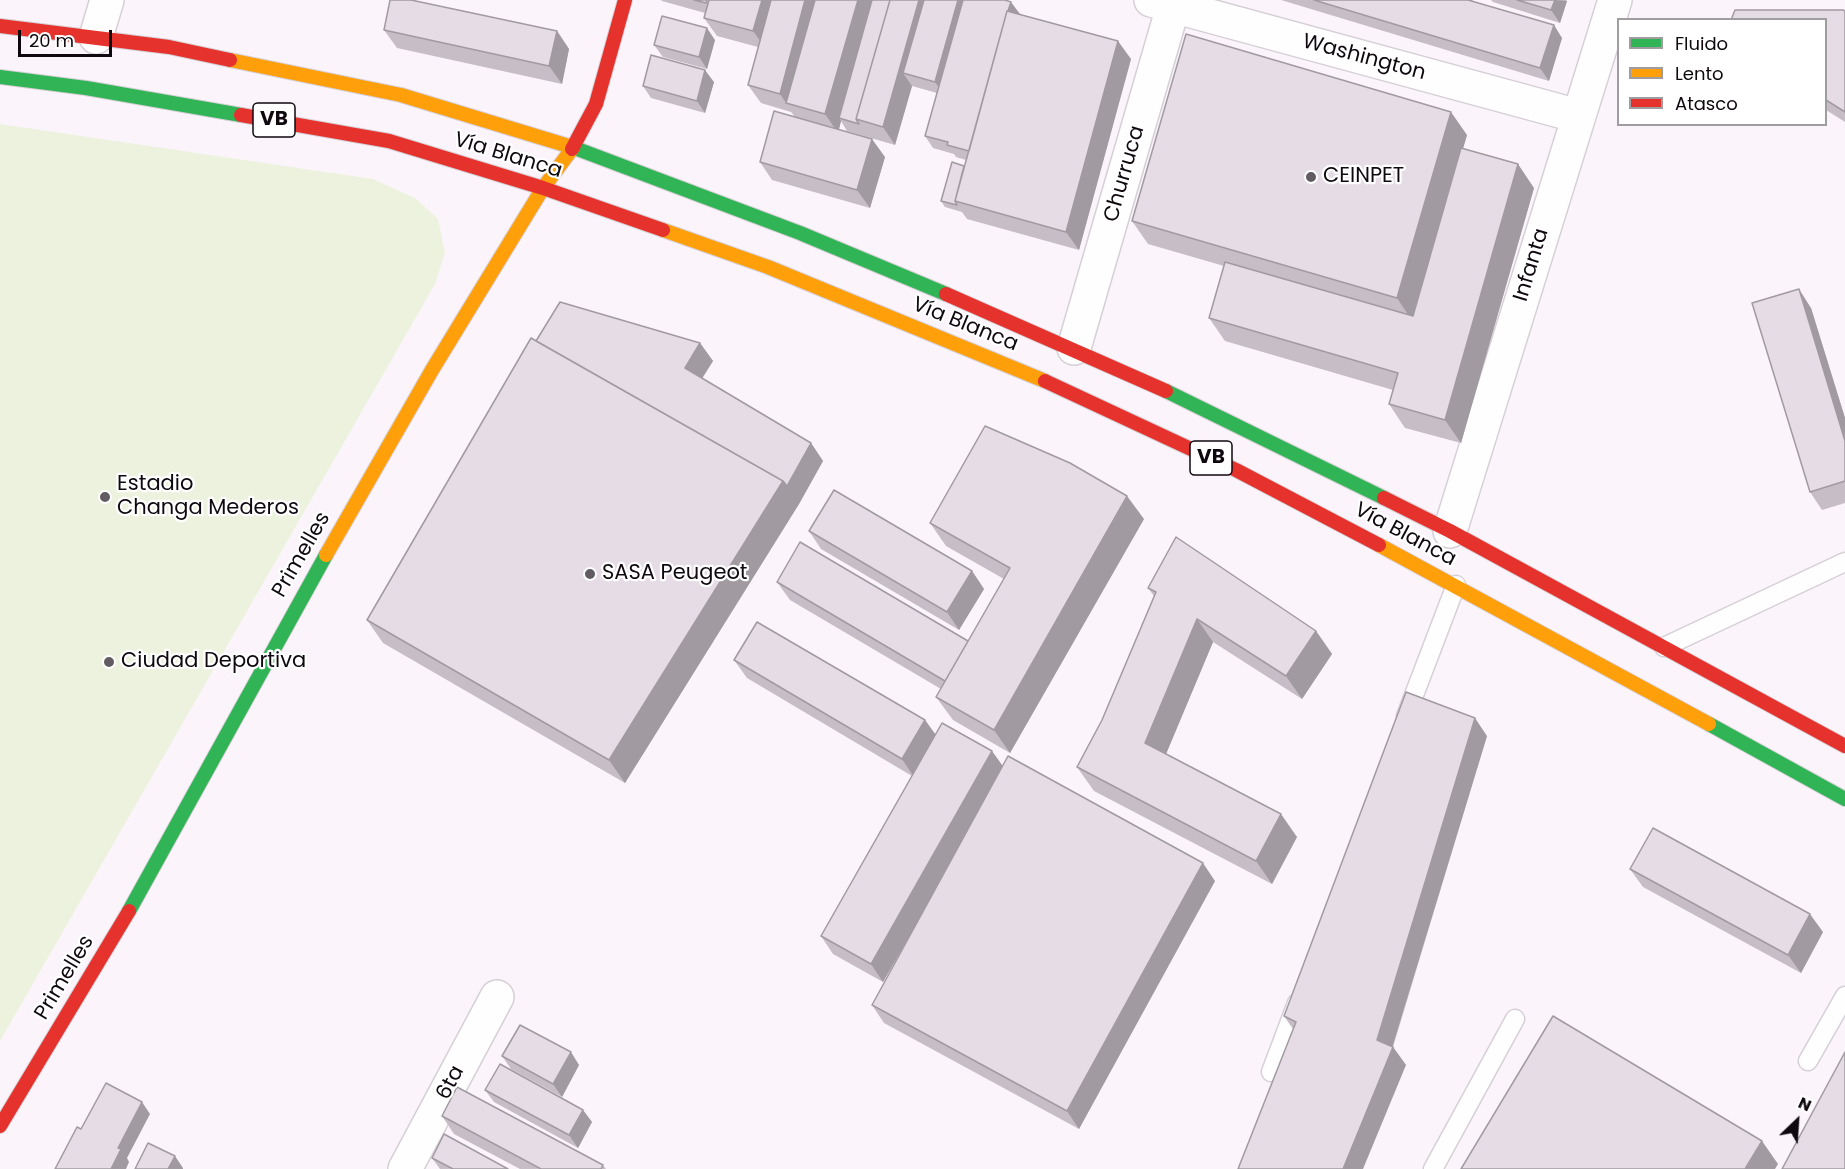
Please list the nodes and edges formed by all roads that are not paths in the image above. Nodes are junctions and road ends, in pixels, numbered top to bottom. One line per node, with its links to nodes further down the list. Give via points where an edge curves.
1 (107, 0): 6 (street)
2 (625, 0): 9 (main road, Primelles, via 596,104)
3 (1615, 0): 8 (street, Infanta)
4 (1167, 2): 8 (street, Washington); 11 (street, Churruca)
5 (0, 26): 6 (main road, Vía Blanca / VB)
6 (96, 37): 9 (main road, Vía Blanca / VB, via 255,63 401,95)
7 (0, 77): 10 (main road, Vía Blanca / VB, via 86,88 389,141)
8 (1578, 116): 12 (street, Infanta)
9 (573, 147): 10 (main road, Primelles); 11 (main road, Vía Blanca / VB, via 800,232)
10 (543, 188): 14 (main road, Vía Blanca / VB, via 768,267 1065,389 1236,470); 25 (main road, Primelles, via 432,370 296,606 118,930)
11 (1074, 348): 12 (main road, Vía Blanca / VB)
12 (1450, 531): 15 (main road, Vía Blanca / VB)
13 (1845, 562): 15 (lane)
14 (1456, 585): 16 (lane); 18 (main road, Vía Blanca / VB)
15 (1664, 647): 17 (main road, Vía Blanca / VB)
16 (1399, 736)
17 (1845, 746)
18 (1845, 799)
19 (1305, 982): 24 (lane)
20 (1845, 996): 23 (lane)
21 (497, 997): 26 (street, 6ta)
22 (1515, 1020): 27 (lane)
23 (1808, 1061)
24 (1271, 1071)
25 (0, 1126)
26 (405, 1169)
27 (1433, 1169)

